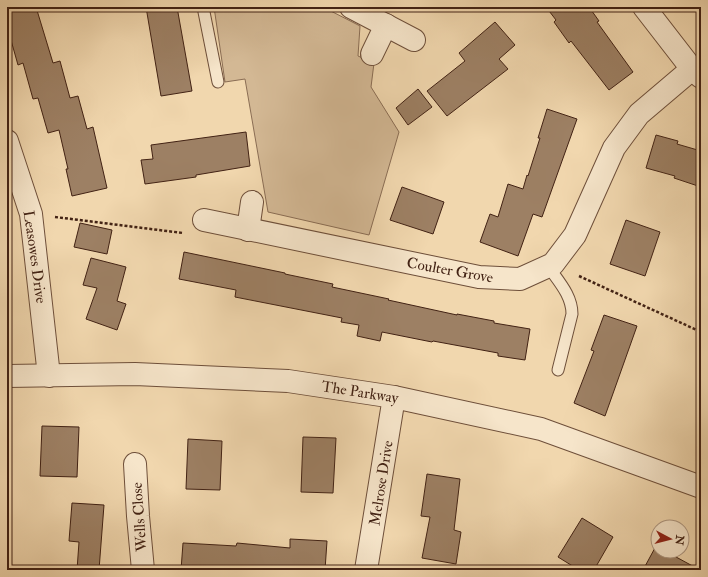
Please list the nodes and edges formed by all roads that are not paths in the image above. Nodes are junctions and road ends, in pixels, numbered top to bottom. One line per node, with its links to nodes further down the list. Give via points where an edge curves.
1 (203, 7): 8 (lane)
2 (351, 7): 4 (street)
3 (644, 7): 7 (street)
4 (386, 25): 5 (street); 6 (street)
5 (414, 40)
6 (372, 54)
7 (696, 73): 13 (street, Coulter Grove, via 639,114 614,148 575,235)
8 (218, 82)
9 (8, 145): 16 (street, Leasowes Drive, via 31,214)
10 (252, 202): 12 (street)
11 (196, 227): 12 (street, Coulter Grove)
12 (248, 230): 13 (street, Coulter Grove, via 479,277 520,279)
13 (550, 265): 14 (lane, via 569,296 572,306)
14 (558, 370)
15 (7, 376): 16 (street, The Parkway)
16 (49, 376): 17 (street, The Parkway, via 135,374 288,382)
17 (394, 397): 19 (street, The Parkway, via 541,429); 21 (street, Melrose Drive)
18 (135, 464): 20 (street, Wells Close)
19 (701, 487)
20 (143, 570)
21 (366, 570)

